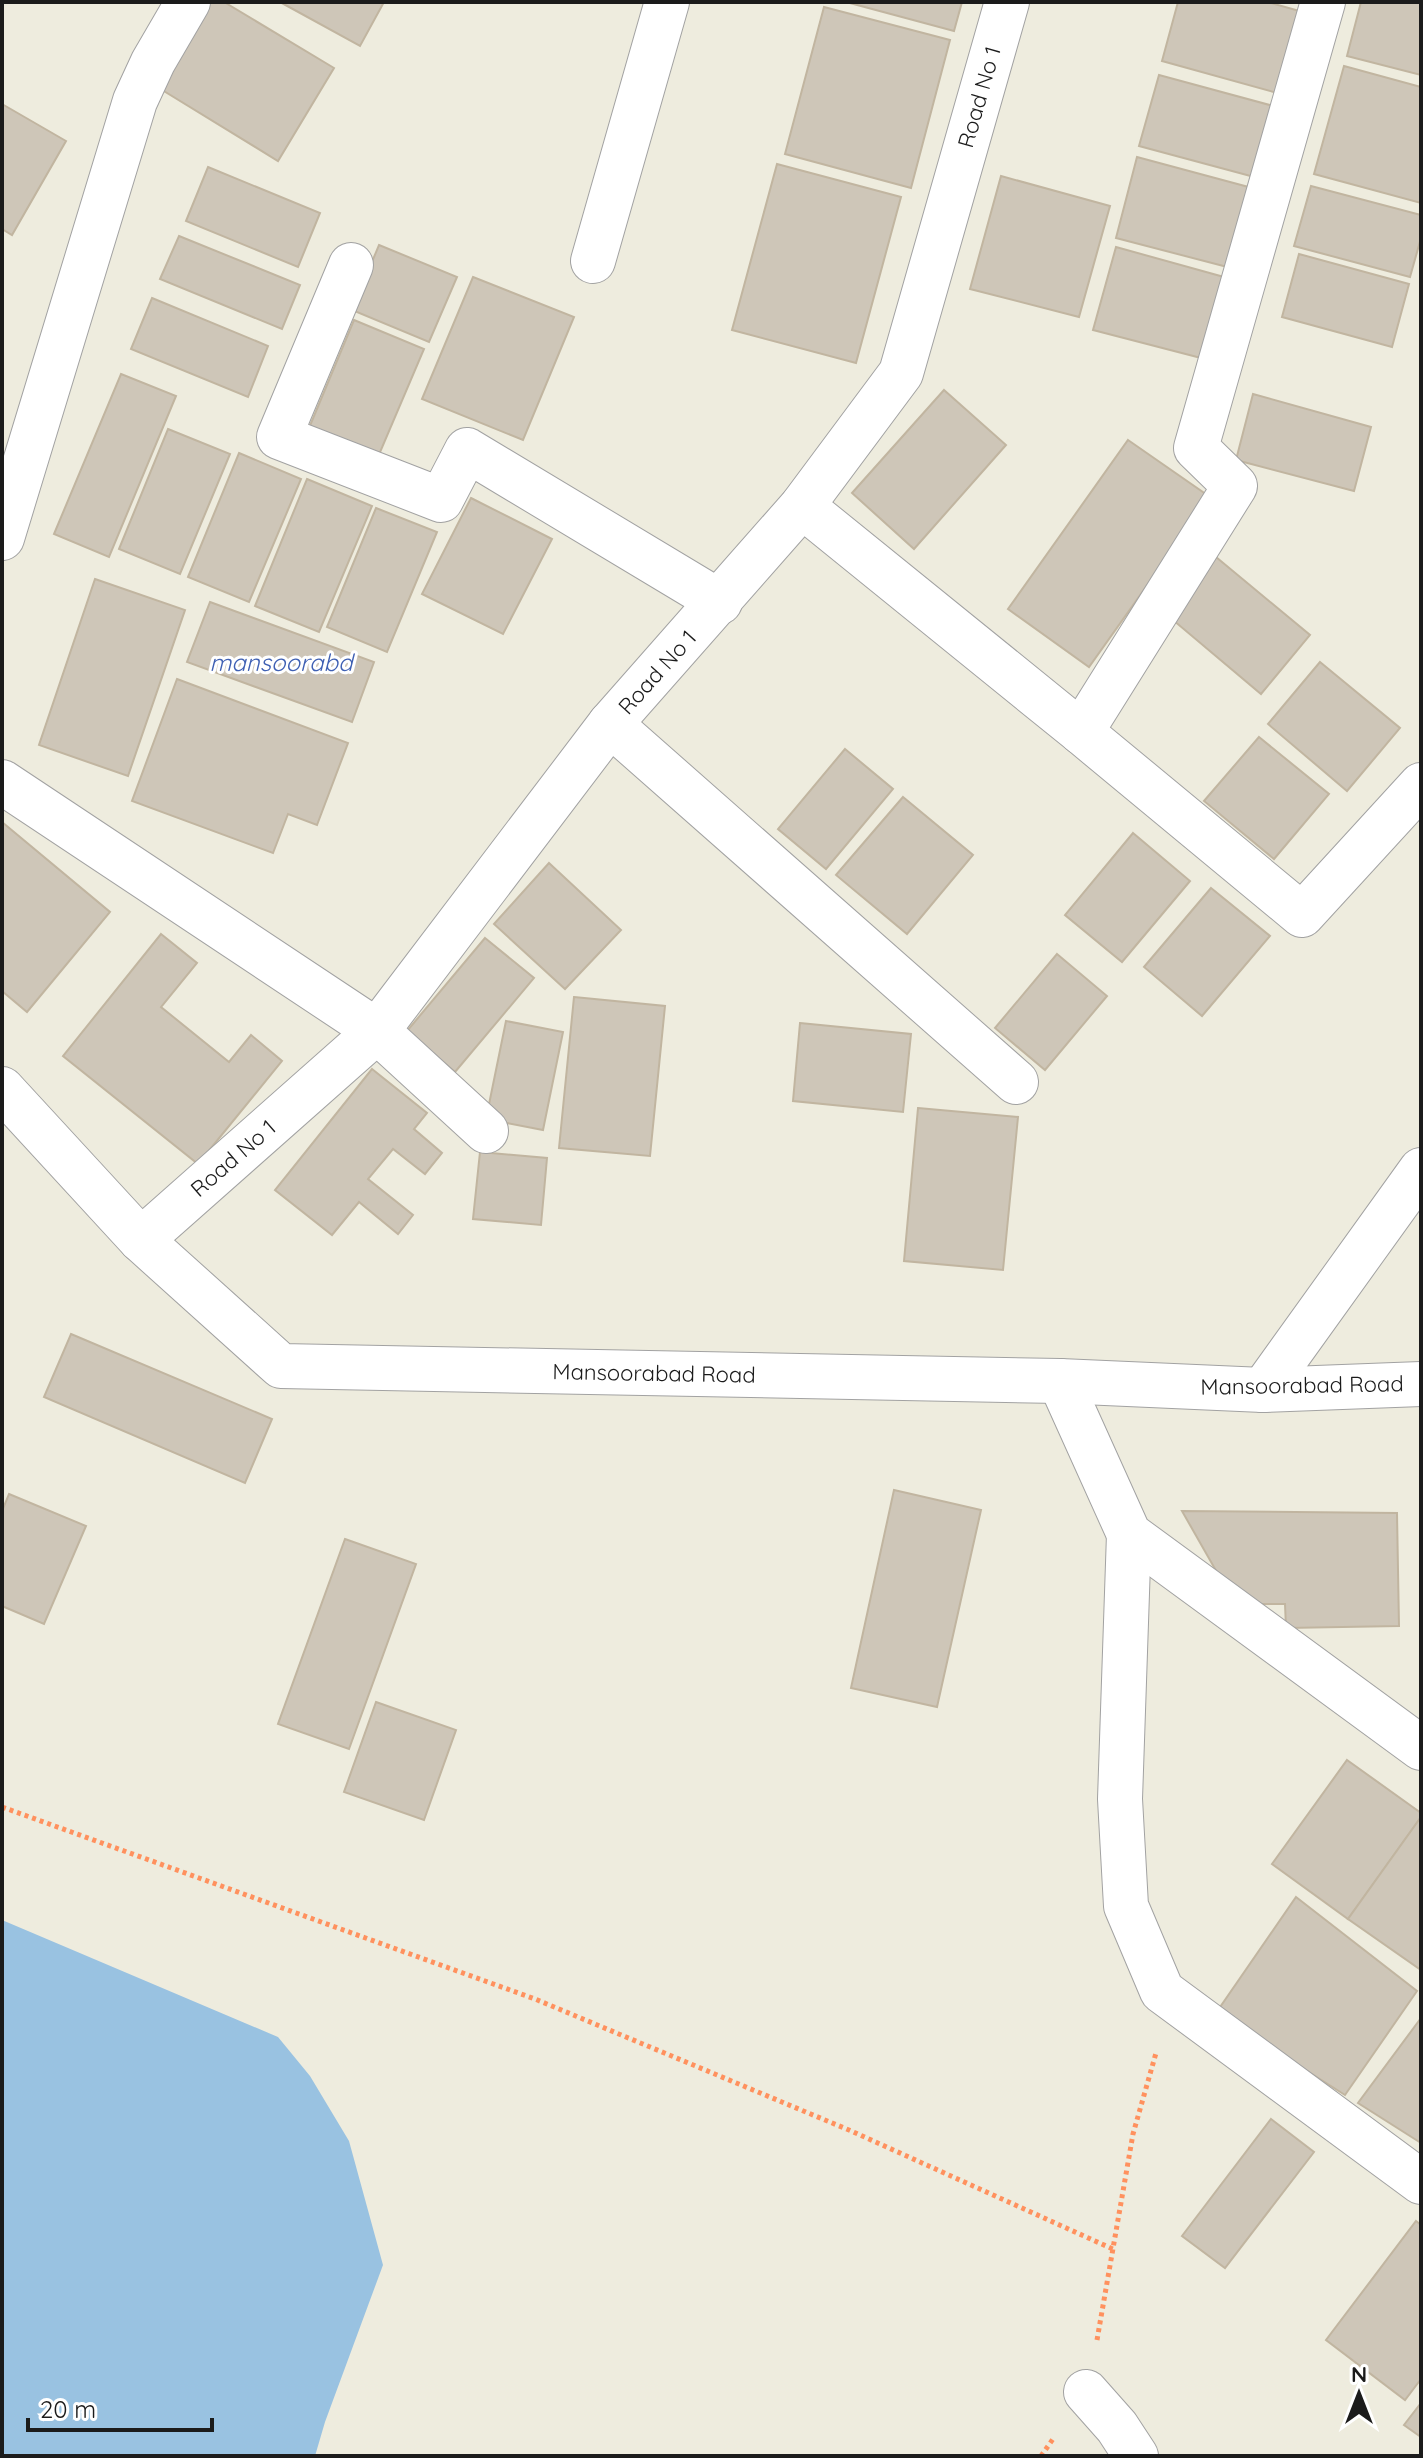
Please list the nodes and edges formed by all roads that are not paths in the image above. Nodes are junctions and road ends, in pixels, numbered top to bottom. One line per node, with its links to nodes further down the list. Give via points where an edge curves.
1 (188, 2): 8 (street, via 135,101)
2 (667, 2): 5 (street)
3 (1007, 2): 7 (street, Road No 1, via 901,373)
4 (1323, 2): 11 (street, via 1196,448 1235,486)
5 (593, 261)
6 (351, 265): 9 (street, via 279,437 441,500 467,450)
7 (802, 506): 9 (street, Road No 1); 11 (street)
8 (2, 538)
9 (720, 602): 10 (street, Road No 1)
10 (610, 724): 14 (street, Road No 1); 15 (street)
11 (1081, 732): 13 (street, via 1302,915)
12 (2, 782): 14 (street)
13 (1421, 785)
14 (377, 1031): 17 (street); 19 (street, Road No 1)
15 (1016, 1082)
16 (2, 1089): 19 (street, Mansoorabad Road)
17 (486, 1131)
18 (1421, 1170): 22 (street)
19 (141, 1240): 20 (street, Mansoorabad Road, via 281,1366)
20 (1060, 1381): 22 (street, Mansoorabad Road); 23 (street)
21 (1421, 1384): 22 (street, Mansoorabad Road)
22 (1263, 1390)
23 (1129, 1534): 24 (street); 25 (street, via 1120,1799 1126,1906 1162,1991)
24 (1421, 1748)
25 (1421, 2182)
26 (1086, 2392): 27 (street)
27 (1136, 2456)

